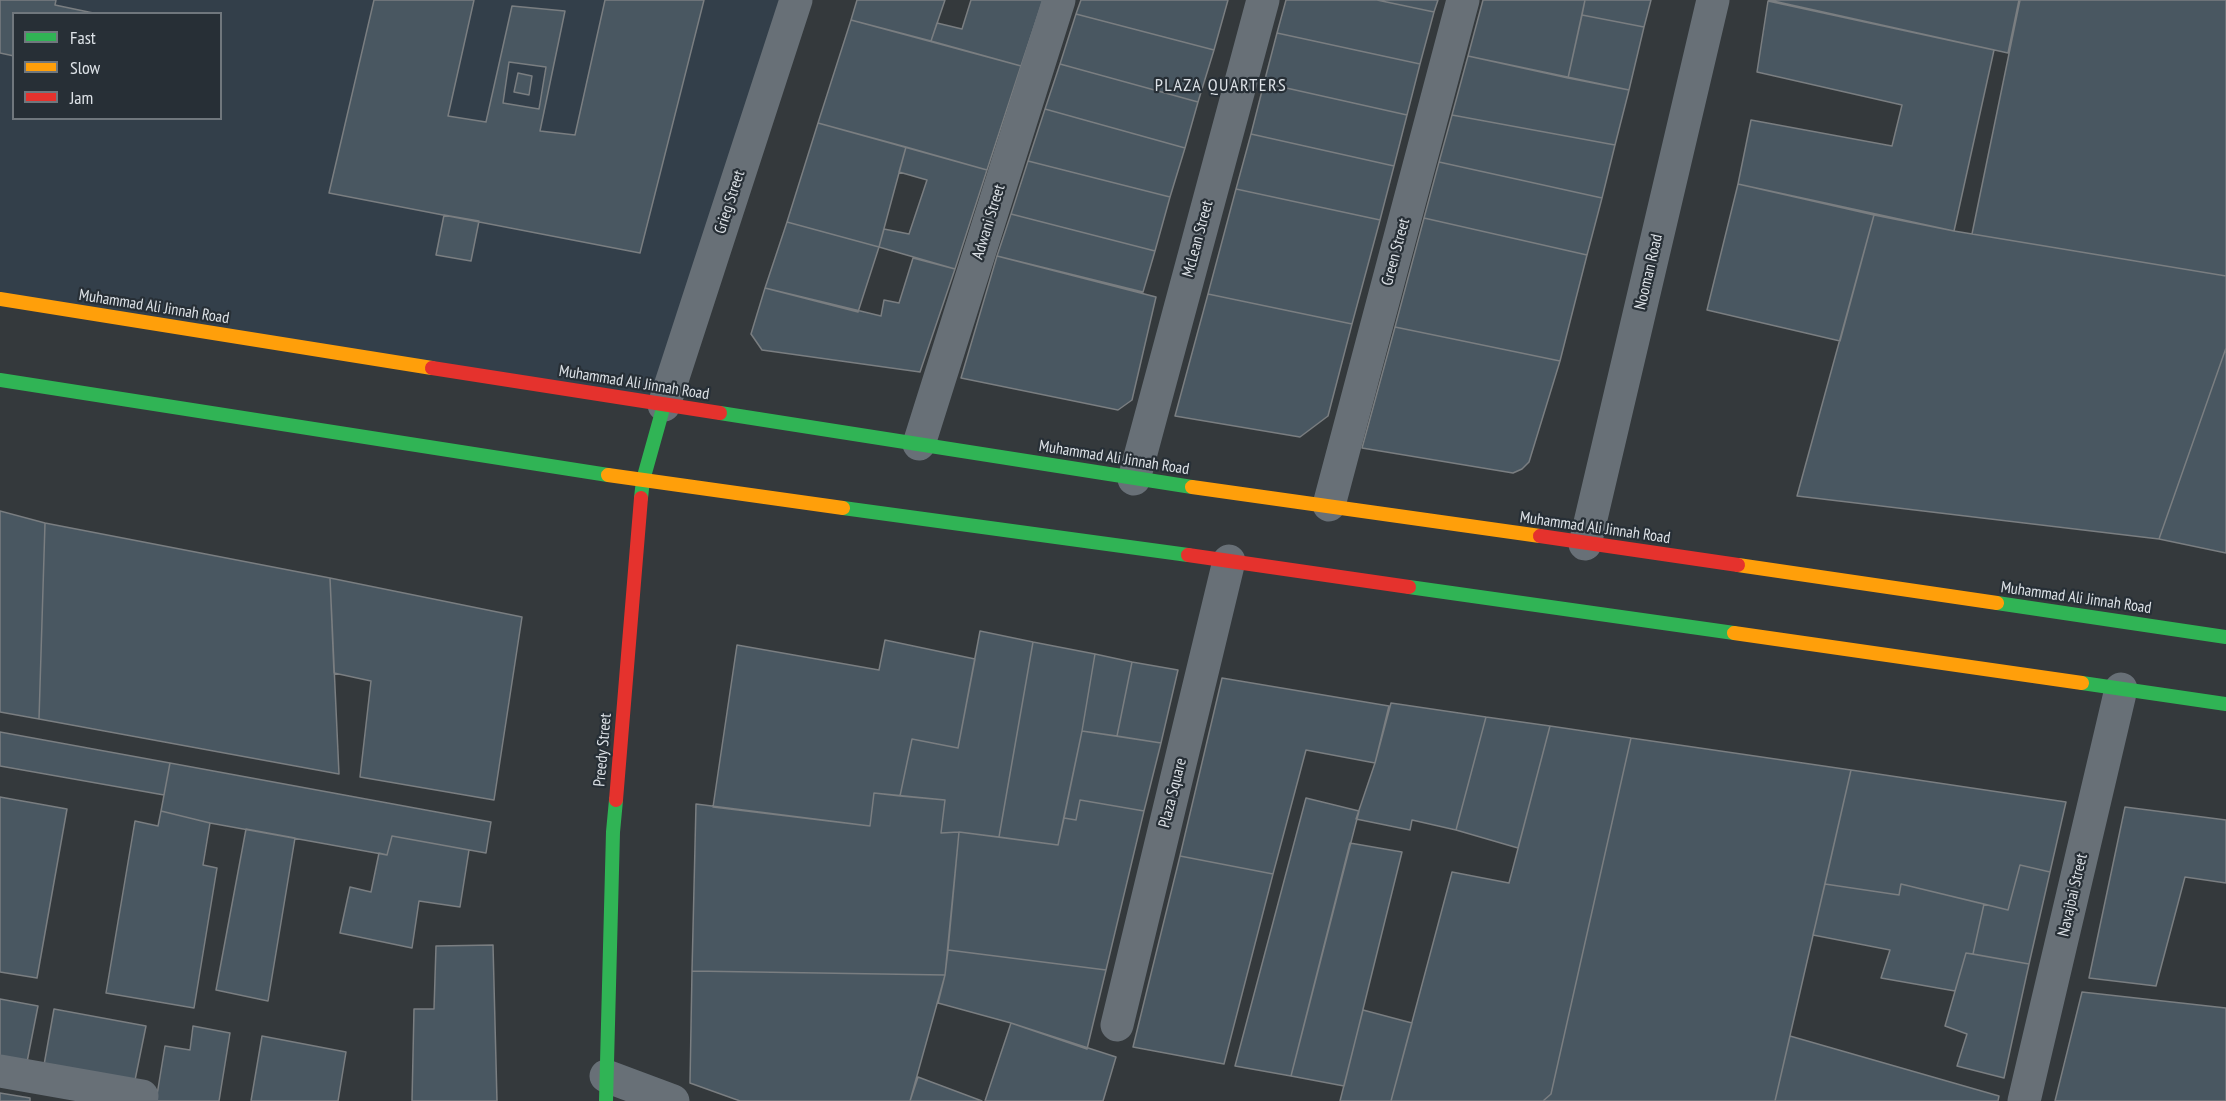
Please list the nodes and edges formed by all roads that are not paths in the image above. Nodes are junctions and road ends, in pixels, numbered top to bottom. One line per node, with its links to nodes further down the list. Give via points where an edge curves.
1 (796, 0): 8 (street, Grieg Street)
2 (1059, 0): 9 (street, Adwani Street)
3 (1263, 0): 10 (street, McLean Street)
4 (1463, 0): 12 (street, Green Street)
5 (1713, 0): 13 (street, Nooman Road)
6 (0, 299): 8 (main road, Muhammad Ali Jinnah Road)
7 (0, 380): 11 (main road)
8 (664, 405): 9 (main road, Muhammad Ali Jinnah Road); 11 (main road, Preedy Street)
9 (919, 444): 10 (main road, Muhammad Ali Jinnah Road)
10 (1134, 478): 12 (main road, Muhammad Ali Jinnah Road)
11 (643, 480): 14 (main road); 20 (main road, Preedy Street, via 613,832)
12 (1329, 505): 13 (main road, Muhammad Ali Jinnah Road)
13 (1585, 544): 15 (main road, Muhammad Ali Jinnah Road)
14 (1229, 561): 16 (main road); 18 (street, Plaza Square)
15 (2226, 637)
16 (2121, 689): 17 (main road); 23 (street, Navajbai Street)
17 (2226, 704)
18 (1117, 1025)
19 (0, 1071): 21 (street, via 142,1096)
20 (606, 1088): 22 (street)
21 (141, 1101)
22 (673, 1101)
23 (2024, 1101)

